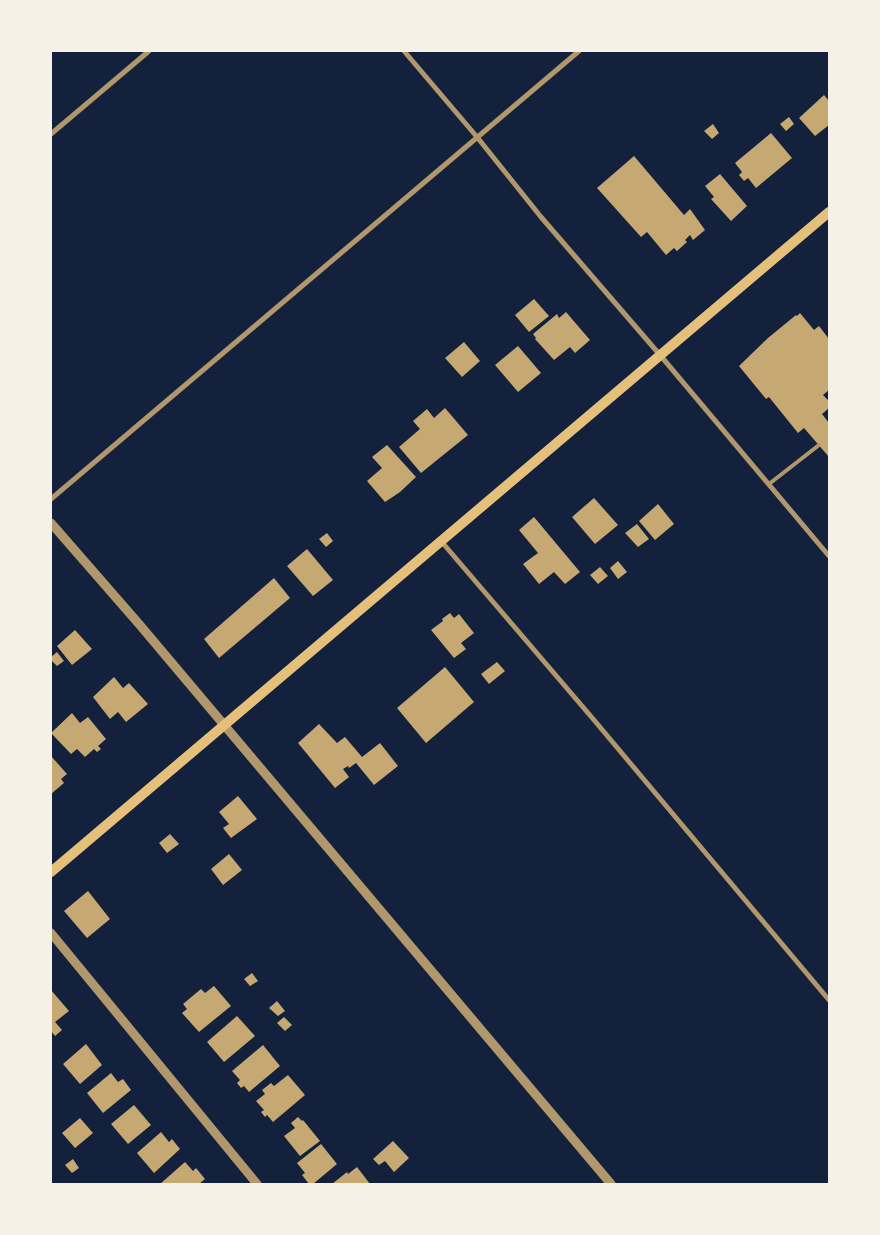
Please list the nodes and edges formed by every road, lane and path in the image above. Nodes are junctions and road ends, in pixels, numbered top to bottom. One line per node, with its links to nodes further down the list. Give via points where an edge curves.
1 (149, 51): 4 (street)
2 (404, 51): 5 (street)
3 (579, 51): 5 (street)
4 (51, 134)
5 (477, 137): 7 (street); 10 (street)
6 (829, 212): 7 (main road)
7 (660, 355): 9 (street); 12 (main road)
8 (819, 445): 9 (lane)
9 (769, 484): 13 (street)
10 (51, 499)
11 (51, 523): 14 (street)
12 (441, 541): 14 (main road); 17 (street)
13 (829, 556)
14 (225, 726): 15 (main road); 19 (street)
15 (51, 872)
16 (51, 933): 18 (street)
17 (829, 1000)
18 (257, 1184)
19 (610, 1184)

